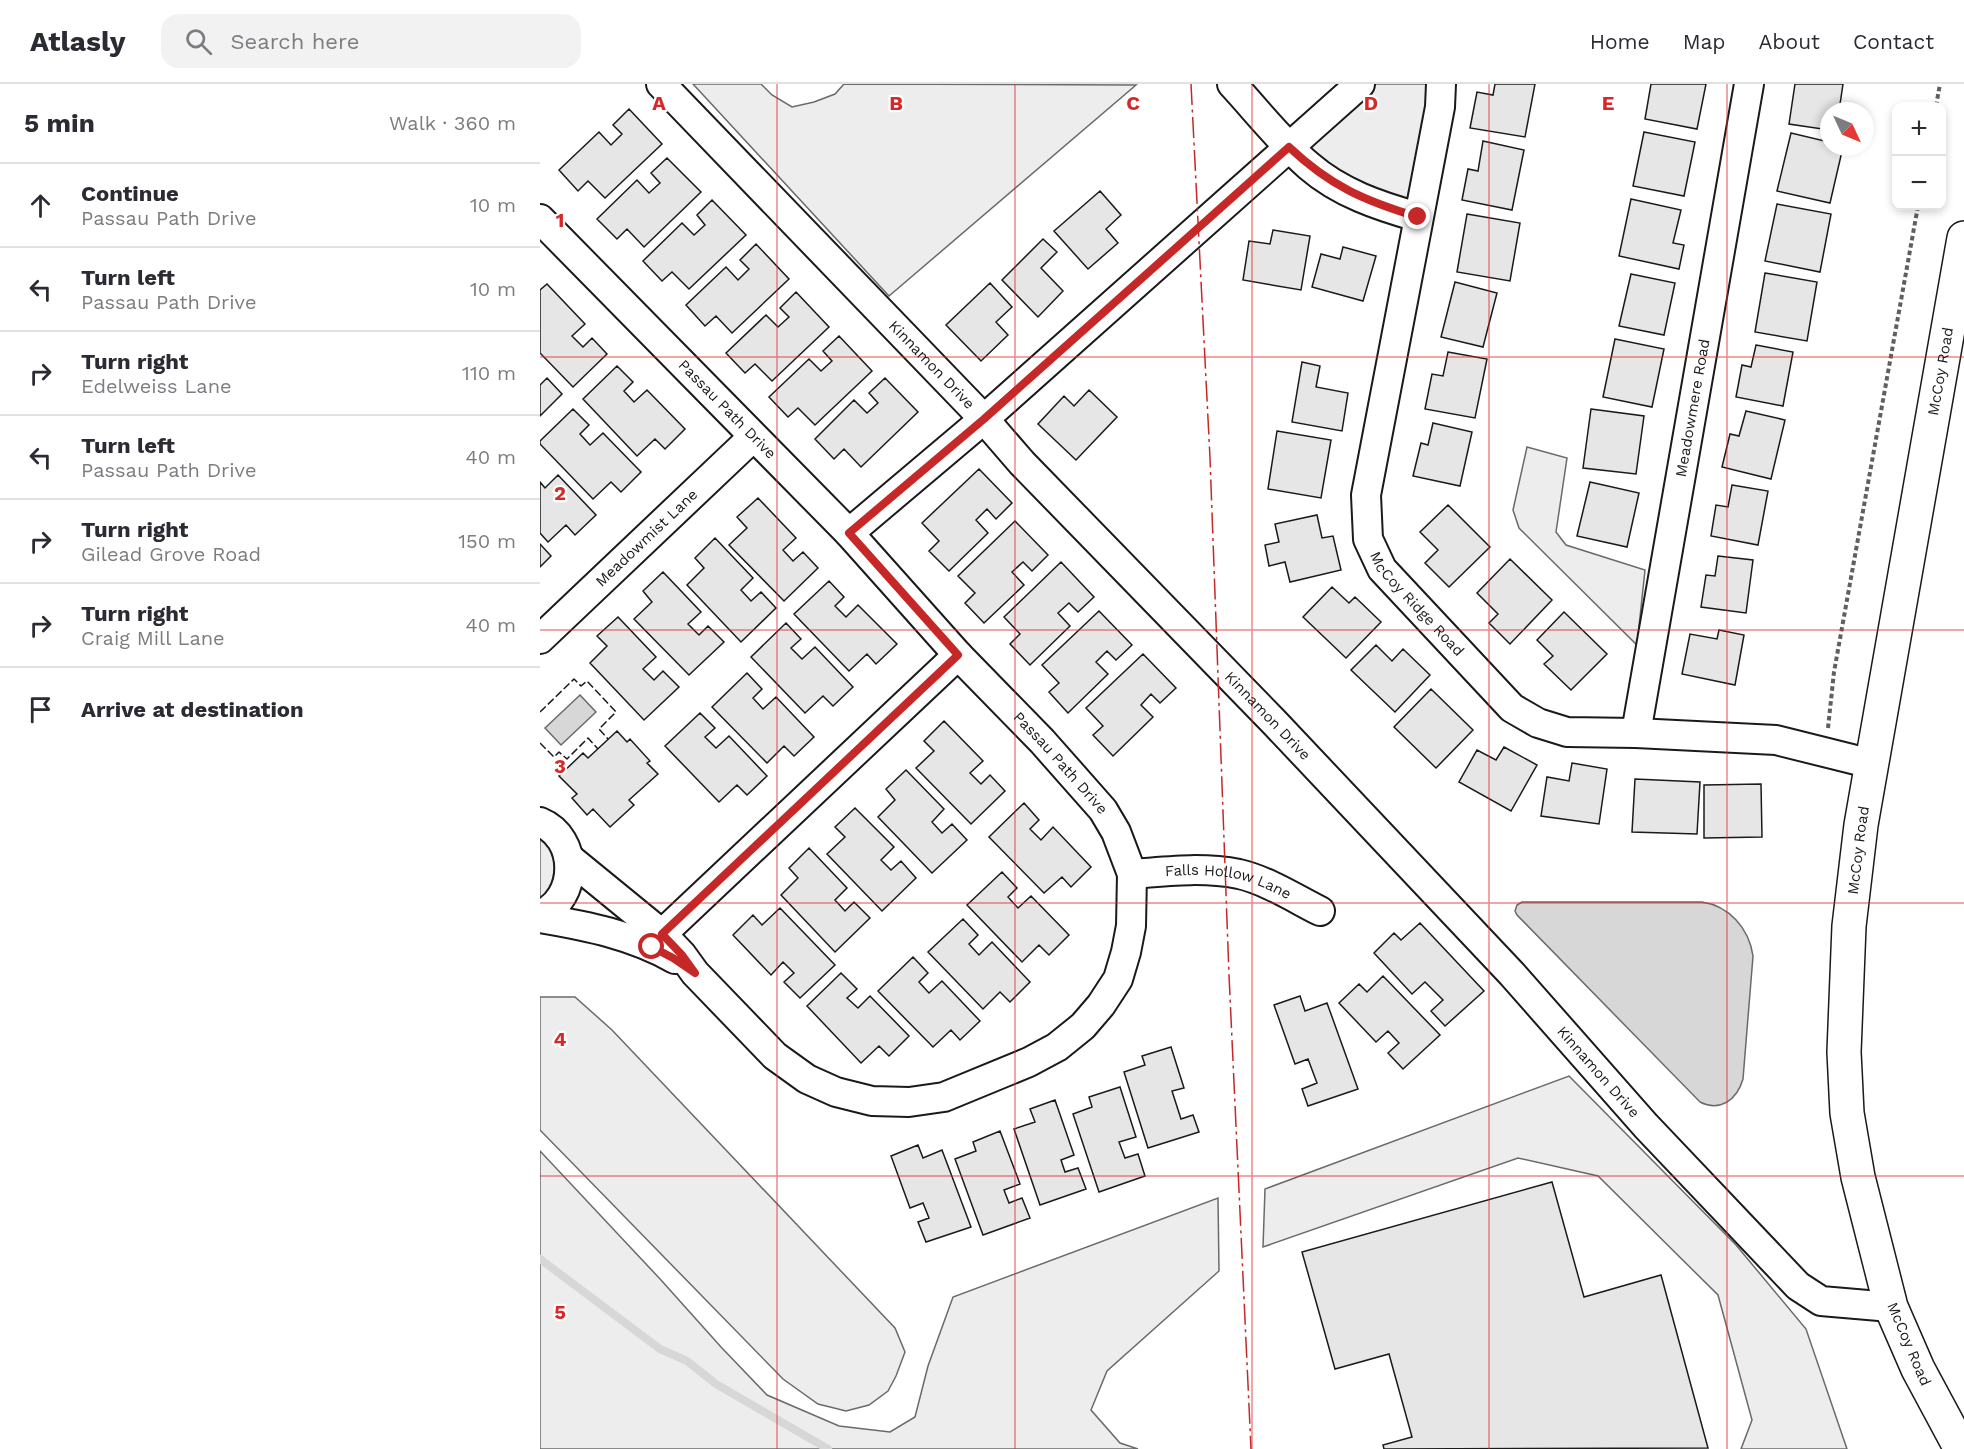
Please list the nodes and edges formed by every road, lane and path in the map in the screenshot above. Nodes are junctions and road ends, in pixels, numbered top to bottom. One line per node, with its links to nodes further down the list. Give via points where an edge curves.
1 (661, 84): 13 (street, Kinnamon Drive)
2 (1232, 84): 8 (street)
3 (1360, 84): 8 (street)
4 (1441, 84): 10 (street, McCoy Ridge Road)
5 (1749, 84): 18 (street, Meadowmere Road)
6 (1940, 84): 7 (path)
7 (1937, 102)
8 (1289, 147): 10 (street, via 1341,188); 13 (street)
9 (1917, 210): 19 (path, via 1834,672)
10 (1418, 217): 18 (street, McCoy Ridge Road, via 1366,495 1368,539 1382,569 1512,708 1538,723 1568,732)
11 (541, 223): 14 (street, Passau Path Drive)
12 (1964, 238): 20 (main road, McCoy Road)
13 (984, 419): 15 (street); 28 (street, Kinnamon Drive, via 1512,974 1646,1126 1798,1286 1821,1301)
14 (753, 436): 15 (street, Passau Path Drive); 16 (street, Meadowmist Lane)
15 (849, 533): 17 (street, Passau Path Drive)
16 (540, 639)
17 (958, 655): 23 (street, Passau Path Drive, via 1103,810); 26 (street)
18 (1636, 733): 19 (street, McCoy Ridge Road, via 1776,740)
19 (1826, 752): 20 (street, McCoy Ridge Road)
20 (1872, 764): 28 (main road, McCoy Road, via 1849,926 1844,1052 1847,1113 1858,1177)
21 (540, 822): 22 (street, via 560,836)
22 (568, 858): 25 (street, via 567,885 559,901); 26 (street, Passau Path Drive)
23 (1132, 874): 24 (street, Falls Hollow Lane, via 1198,869 1241,875); 27 (street, Passau Path Drive, via 1126,952 1118,979 1101,1005 1057,1047 944,1098 872,1101 836,1092 807,1079 775,1056)
24 (1320, 912)
25 (540, 917): 27 (street, Passau Path Drive, via 620,934 673,958)
26 (662, 934): 27 (street, Passau Path Drive)
27 (695, 973)
28 (1891, 1307): 29 (main road, McCoy Road)
29 (1959, 1448)

